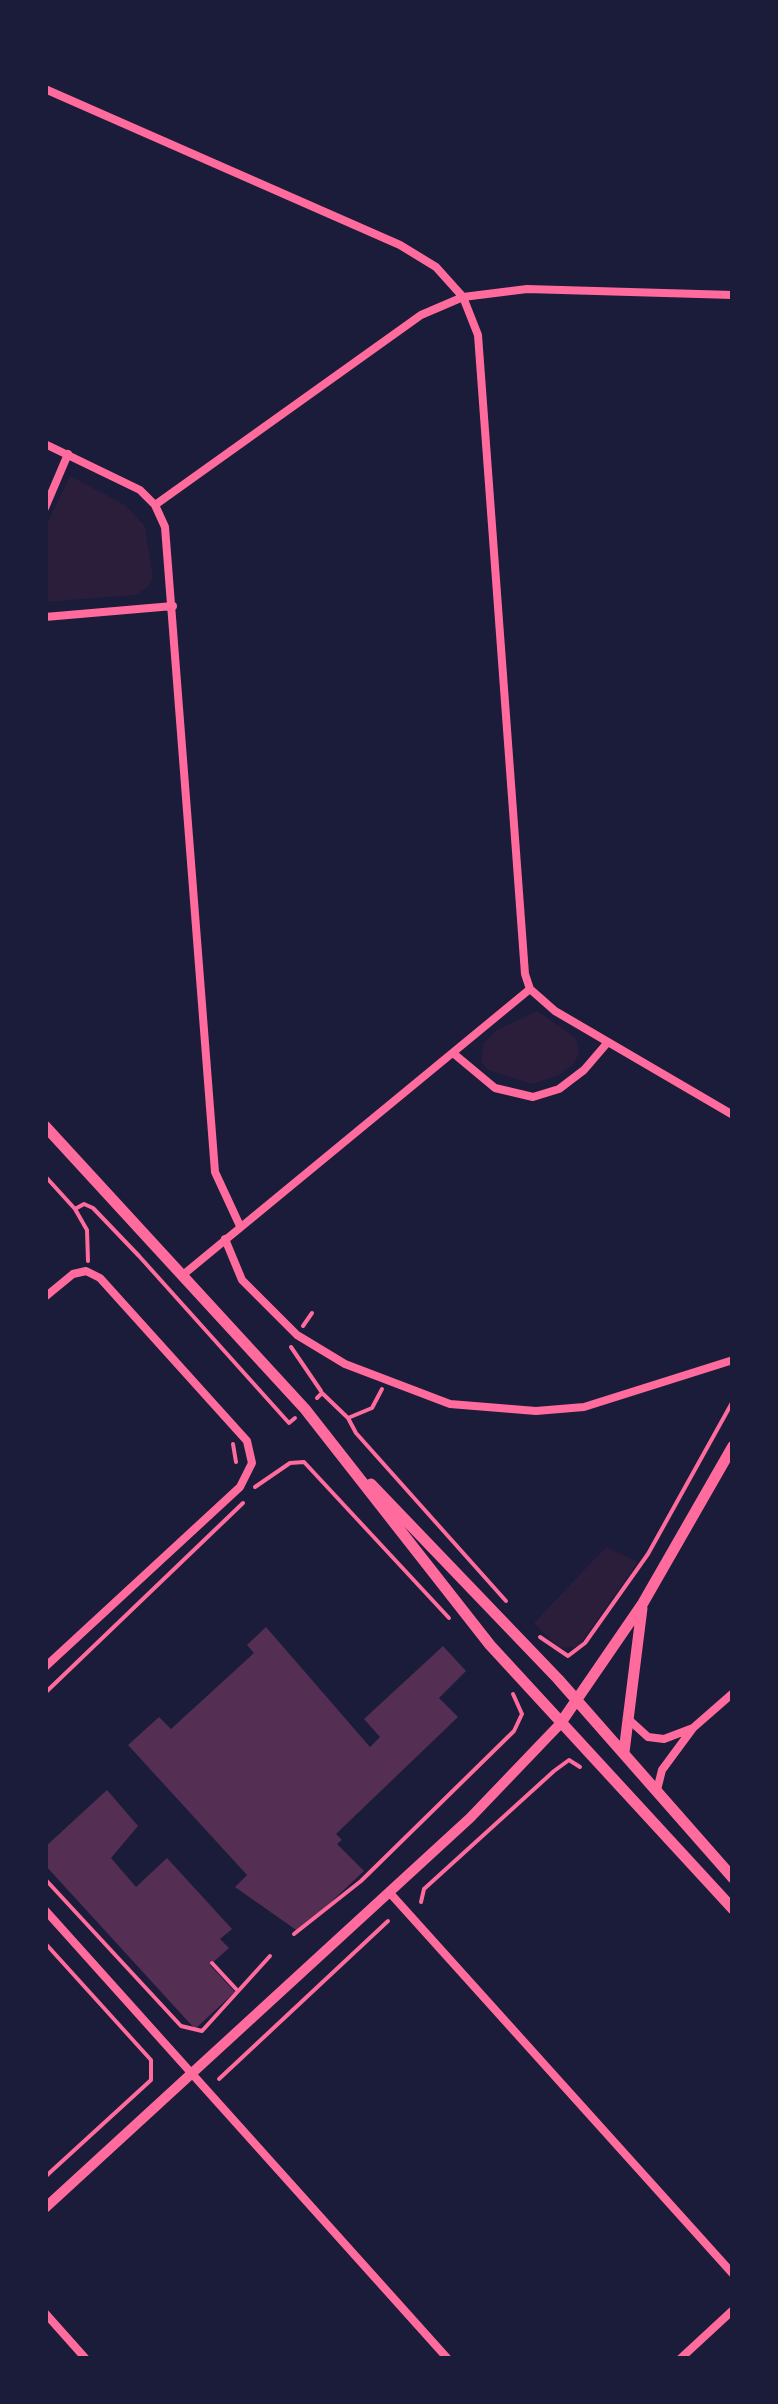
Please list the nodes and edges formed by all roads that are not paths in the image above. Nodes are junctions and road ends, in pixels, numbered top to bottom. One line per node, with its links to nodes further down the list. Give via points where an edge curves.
1 (45, 90): 3 (street, via 400,245 436,266)
2 (733, 294): 3 (street, via 527,288)
3 (462, 297): 6 (street, via 421,314); 10 (street, via 478,336)
4 (45, 444): 5 (street)
5 (68, 454): 6 (street, via 116,475); 7 (street)
6 (155, 505): 8 (street, via 170,548)
7 (45, 508)
8 (174, 606): 9 (street); 15 (street, via 215,1172)
9 (45, 617)
10 (530, 990): 11 (street); 12 (street)
11 (608, 1042): 12 (street, via 559,1089 533,1097 495,1088); 13 (street)
12 (453, 1053): 15 (street)
13 (733, 1115)
14 (45, 1126): 17 (main road)
15 (240, 1226): 16 (street)
16 (225, 1239): 17 (street); 19 (street, via 242,1280 298,1334 384,1382 450,1404 536,1411 612,1401)
17 (184, 1274): 21 (main road)
18 (45, 1297): 23 (street, via 72,1274 86,1270 100,1278 247,1442 252,1463 240,1487)
19 (733, 1360)
20 (733, 1446): 22 (main road)
21 (353, 1467): 25 (main road); 27 (main road, via 398,1532)
22 (643, 1603): 25 (main road); 26 (main road)
23 (45, 1666)
24 (733, 1693): 28 (street)
25 (576, 1700): 27 (main road); 29 (main road)
26 (627, 1718): 28 (street, via 648,1737 664,1739); 29 (main road)
27 (560, 1724): 32 (street); 33 (main road)
28 (693, 1728): 30 (street, via 662,1770)
29 (624, 1752): 30 (main road)
30 (657, 1790): 31 (main road)
31 (733, 1878)
32 (389, 1892): 35 (street); 37 (street)
33 (733, 1909)
34 (45, 1910): 35 (street)
35 (192, 2072): 36 (street); 41 (street)
36 (45, 2208)
37 (733, 2274)
38 (733, 2310): 42 (street)
39 (45, 2314): 40 (street)
40 (86, 2359)
41 (448, 2359)
42 (680, 2359)

